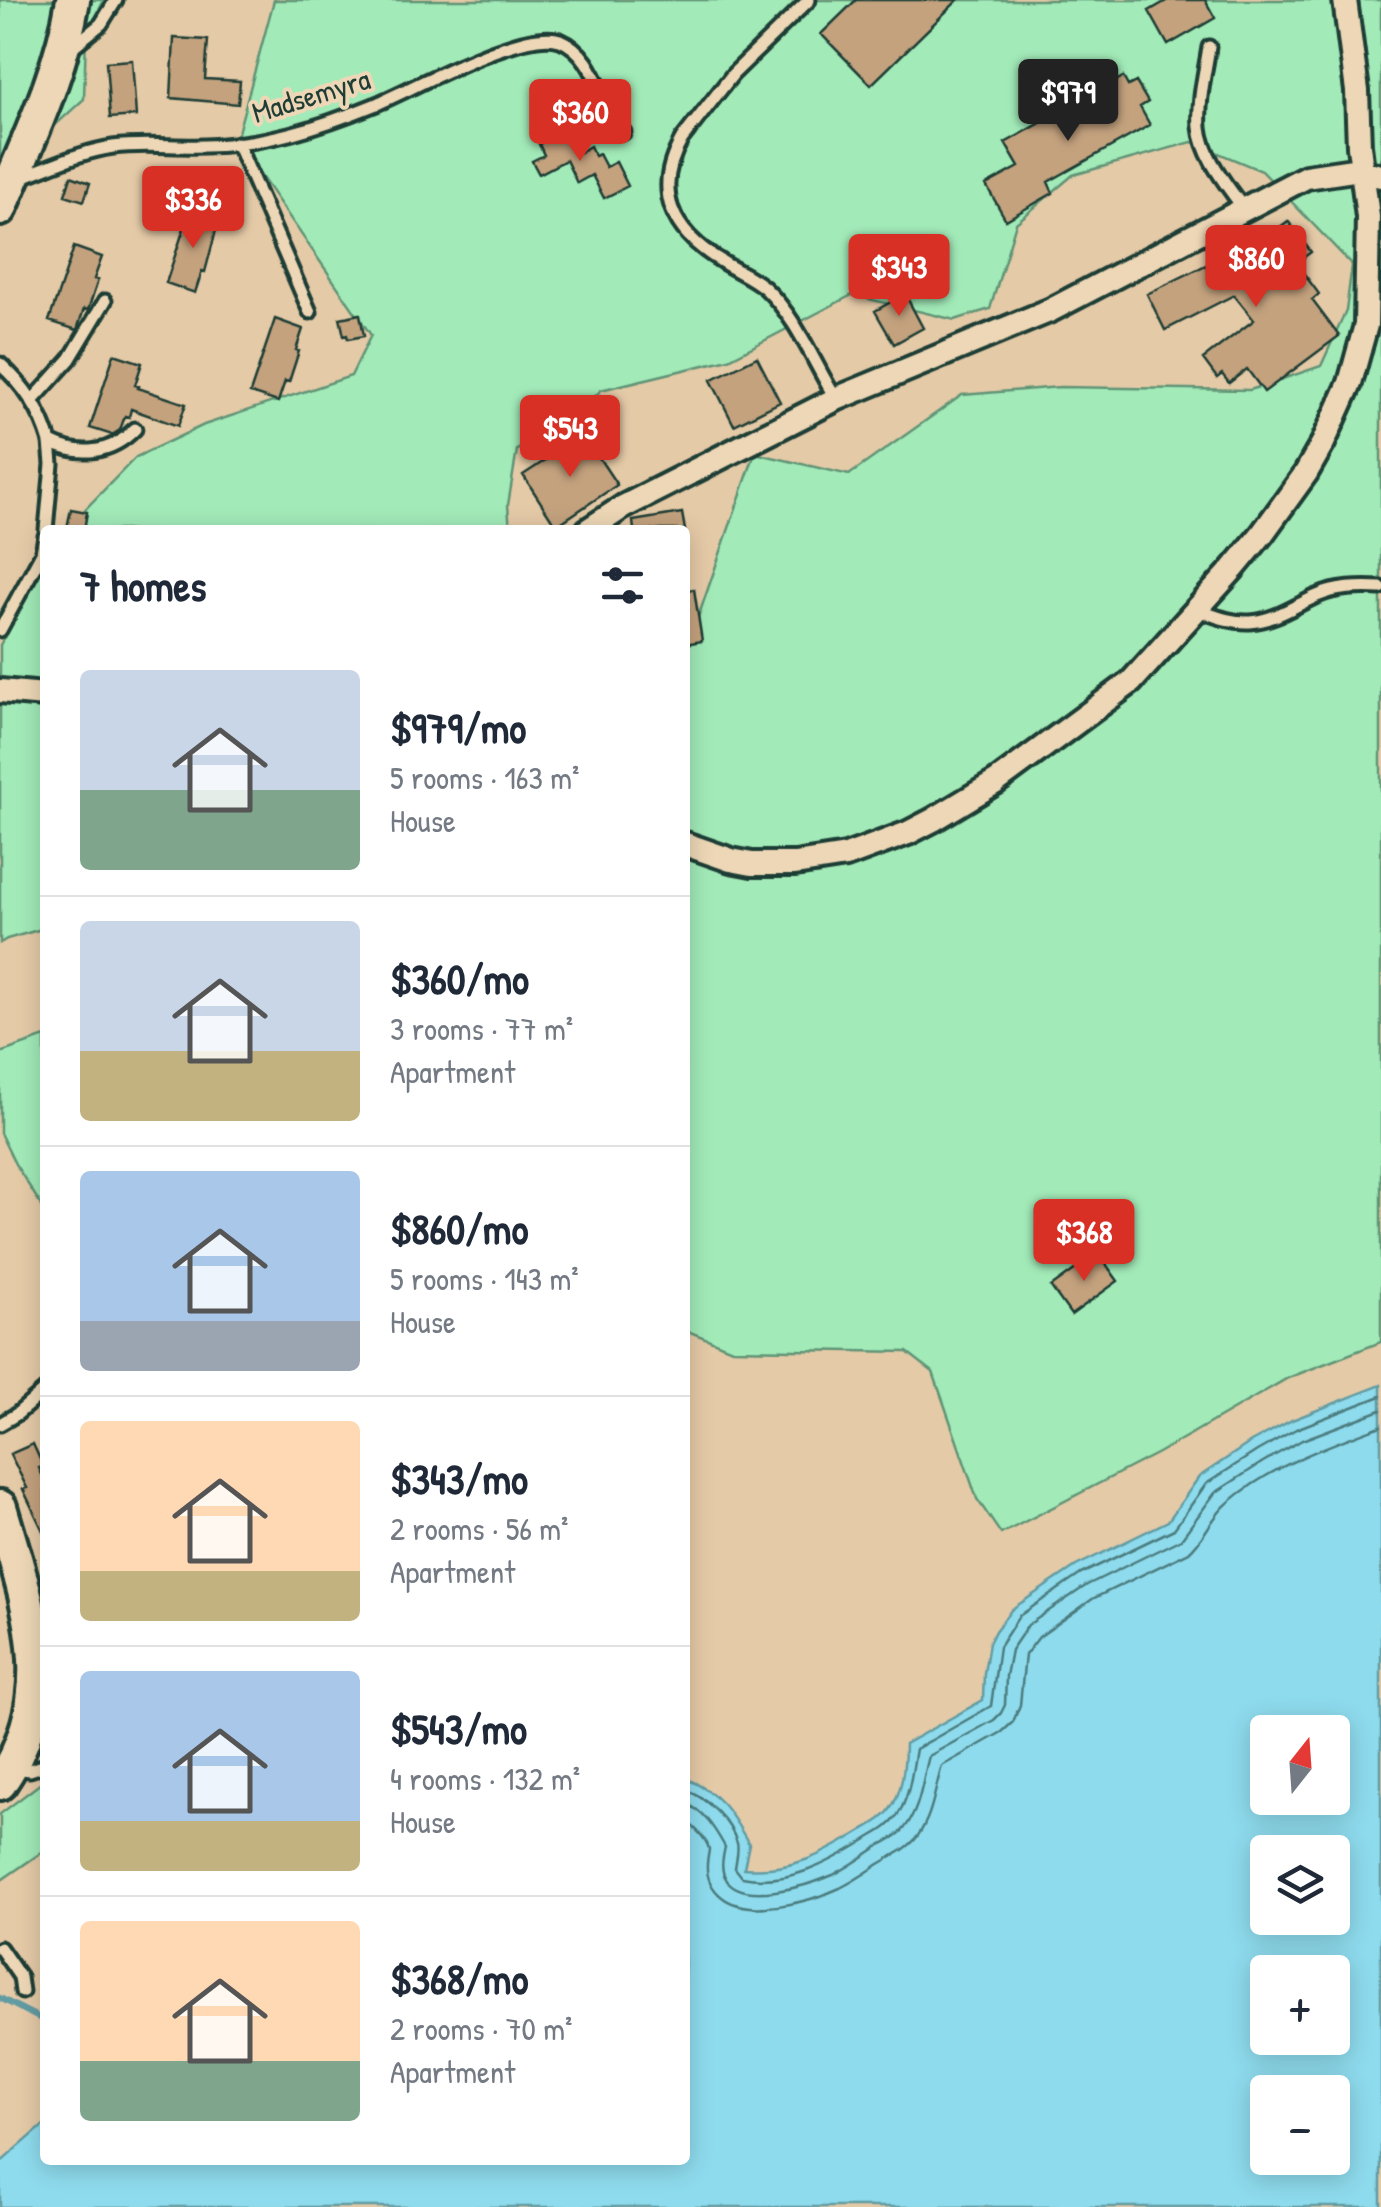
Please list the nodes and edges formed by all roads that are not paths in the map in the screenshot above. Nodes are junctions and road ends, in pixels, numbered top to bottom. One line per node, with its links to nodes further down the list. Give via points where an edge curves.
1 (73, 0): 6 (main road)
2 (116, 0): 6 (lane, via 100,24)
3 (810, 0): 15 (lane, via 733,74 682,140 668,174 668,200 688,236 768,291 796,326)
4 (1345, 0): 9 (street, via 1359,146)
5 (1209, 48): 11 (lane, via 1200,126 1204,146)
6 (62, 54): 10 (main road)
7 (624, 132): 8 (lane, Madsemyra, via 588,63 559,40 522,42 336,120)
8 (237, 143): 10 (lane, Madsemyra, via 87,152); 13 (lane)
9 (1372, 174): 11 (street, via 1306,177); 23 (street, via 1366,324 1350,383 1306,473)
10 (6, 195)
11 (1244, 211): 15 (street, via 1052,310)
12 (105, 302): 16 (lane, via 70,359)
13 (310, 312)
14 (0, 364): 16 (lane)
15 (836, 399): 20 (street)
16 (33, 400): 18 (lane)
17 (136, 430): 18 (lane, via 104,448 70,452)
18 (50, 442): 19 (lane)
19 (47, 525)
20 (596, 525)
21 (40, 558): 24 (lane)
22 (1381, 588): 23 (lane, via 1326,592 1253,622)
23 (1195, 608): 27 (street, via 1131,682 996,782 908,833 846,856 795,864 752,864)
24 (0, 630)
25 (0, 691): 26 (street)
26 (40, 695)
27 (690, 846)
28 (40, 1394): 29 (lane)
29 (0, 1424)
30 (0, 1506): 32 (main road, via 32,1605 36,1692 27,1733)
31 (40, 1767): 32 (lane)
32 (6, 1775)
33 (0, 1948): 34 (lane)
34 (22, 1992)

